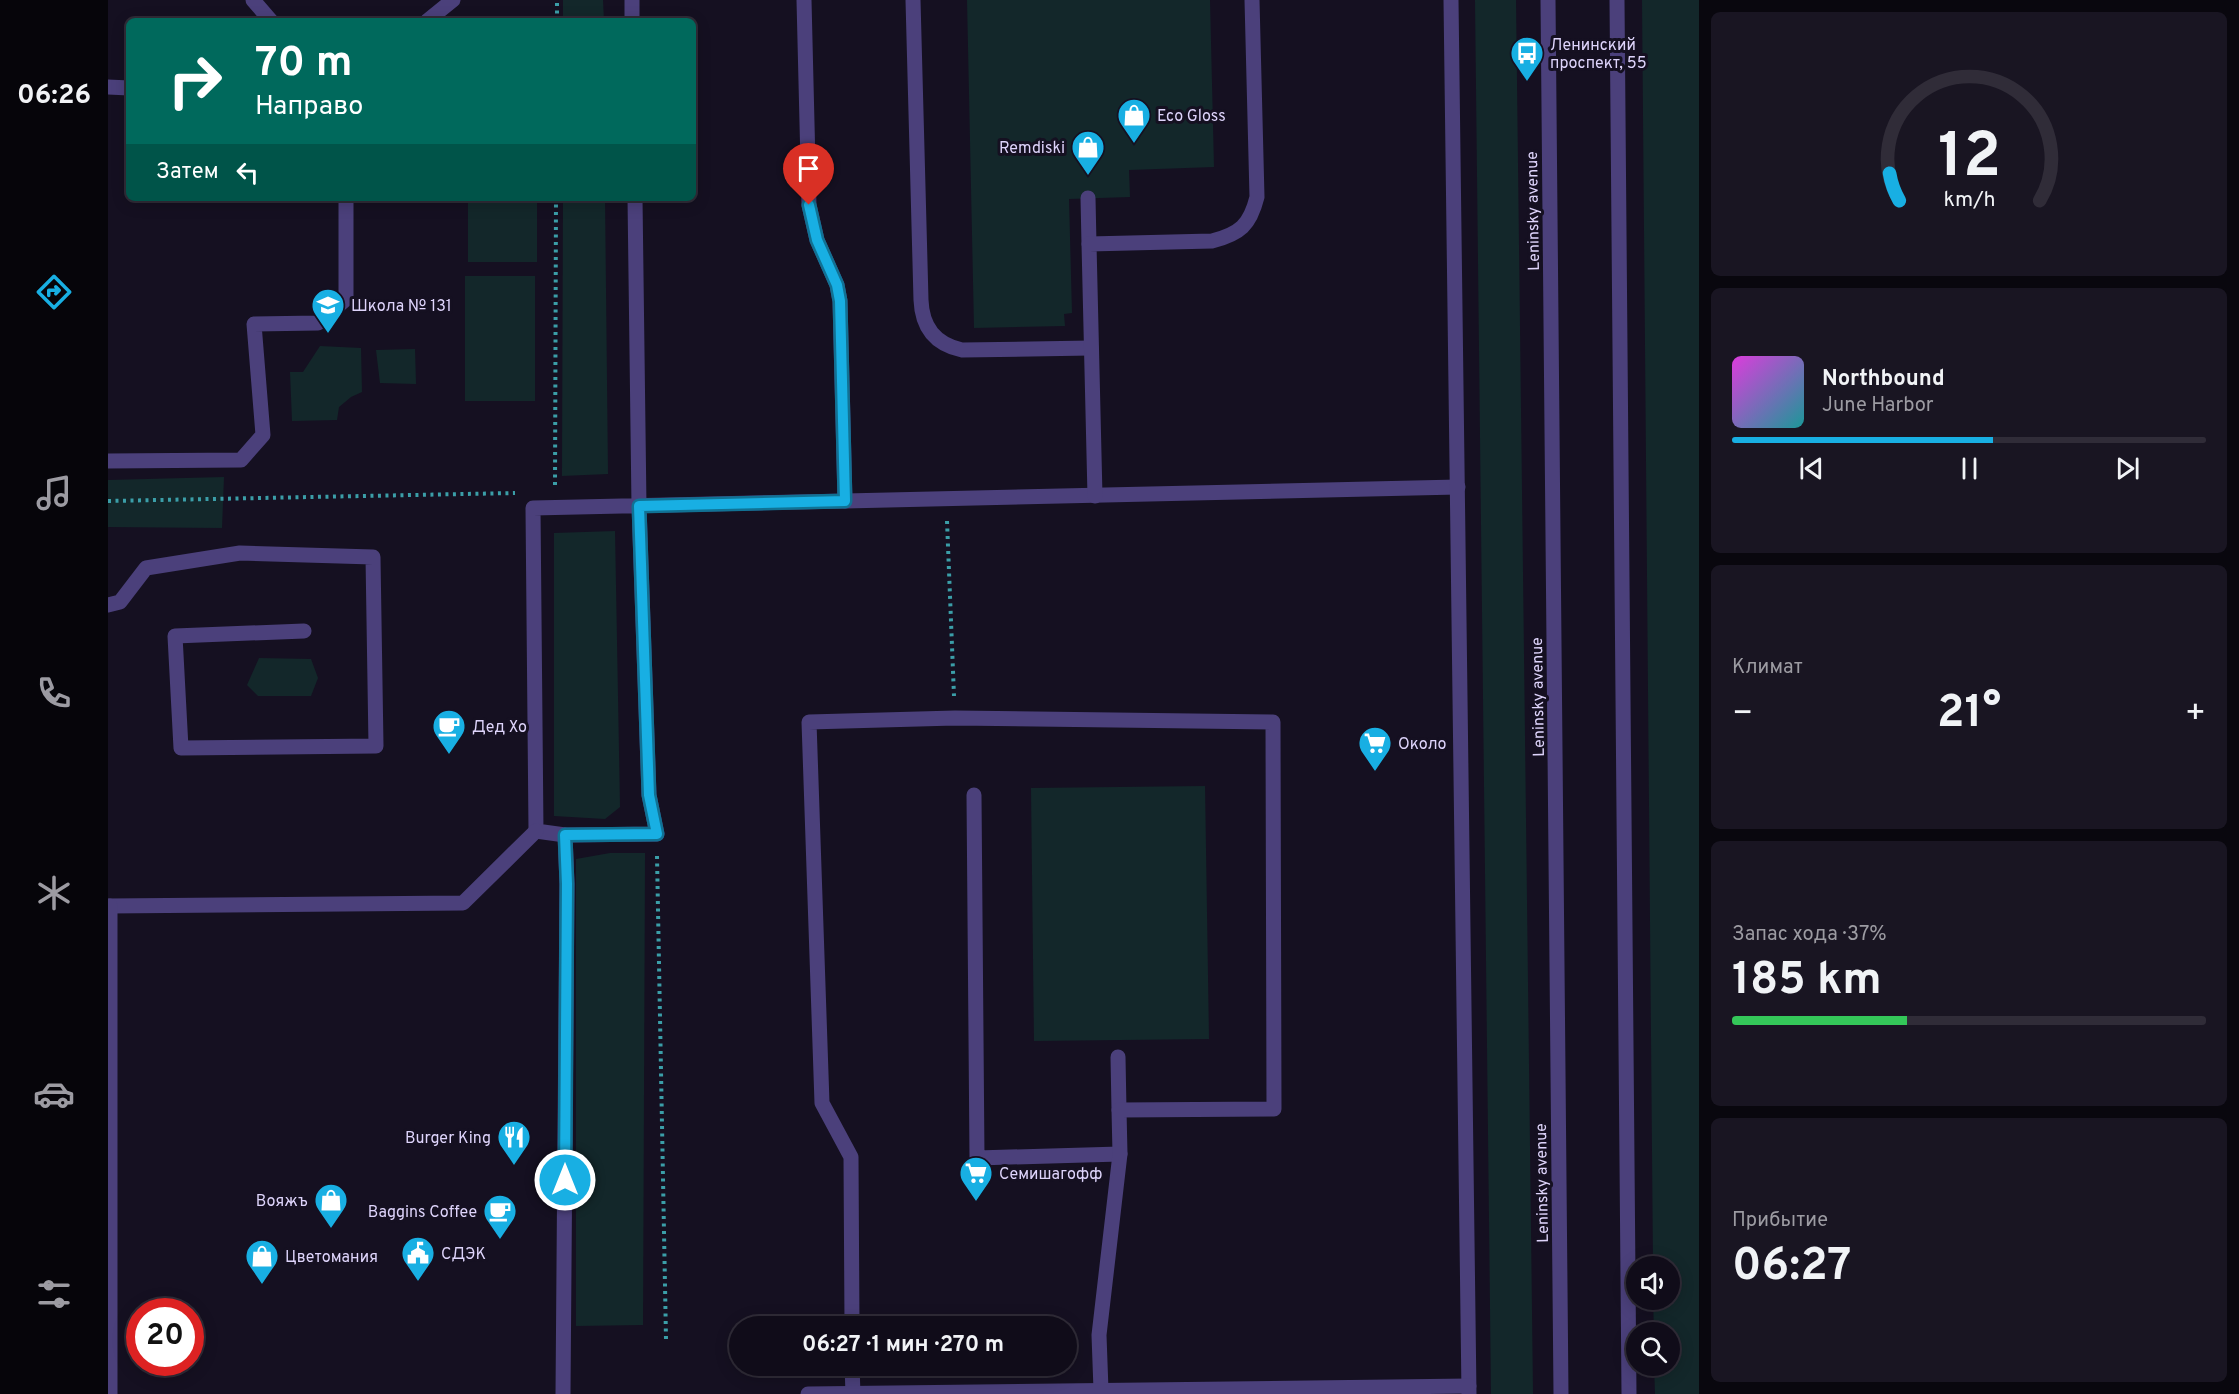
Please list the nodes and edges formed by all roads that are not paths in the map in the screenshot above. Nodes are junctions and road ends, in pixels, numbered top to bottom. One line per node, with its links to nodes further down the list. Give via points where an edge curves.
1 (253, 0): 10 (street)
2 (453, 0): 11 (street)
3 (632, 0): 12 (street)
4 (804, 0): 23 (street, via 809,205 817,240 840,301)
5 (913, 0): 19 (street, via 924,322 937,339 962,350)
6 (1252, 0): 18 (street, via 1257,196 1245,226 1232,236 1212,241)
7 (1451, 0): 21 (street)
8 (1548, 0): 43 (street, Leninsky avenue)
9 (1617, 0): 44 (street)
10 (268, 18)
11 (431, 18)
12 (632, 18)
13 (108, 87): 14 (street)
14 (126, 87)
15 (1088, 198): 18 (street)
16 (346, 201): 20 (street, via 346,298 318,323 254,324 263,435 241,460)
17 (634, 201): 24 (street)
18 (1089, 244): 19 (street)
19 (1091, 348): 22 (street)
20 (108, 461)
21 (1458, 487): 22 (street); 37 (street)
22 (1095, 496): 23 (street)
23 (845, 501): 24 (street)
24 (639, 506): 28 (street, via 533,508); 29 (street, via 649,795 657,834)
25 (108, 605): 26 (street, via 120,602 146,568 240,553 372,556 375,746 181,748 175,636)
26 (304, 631)
27 (974, 795): 33 (street, via 977,1158)
28 (536, 831): 29 (street); 30 (street, via 463,903)
29 (565, 835): 40 (street)
30 (109, 906): 39 (street)
31 (1118, 1057): 32 (street)
32 (1119, 1110): 33 (street); 34 (street, via 1274,1109 1273,722 955,718 809,722 822,1103 851,1157)
33 (1120, 1154): 36 (street, via 1099,1335)
34 (852, 1316)
35 (852, 1376): 42 (street)
36 (1101, 1390): 38 (street); 42 (street)
37 (1469, 1390): 38 (street)
38 (1204, 1392)
39 (110, 1394)
40 (563, 1394)
41 (808, 1394): 42 (street)
42 (853, 1394)
43 (1561, 1394)
44 (1629, 1394)

